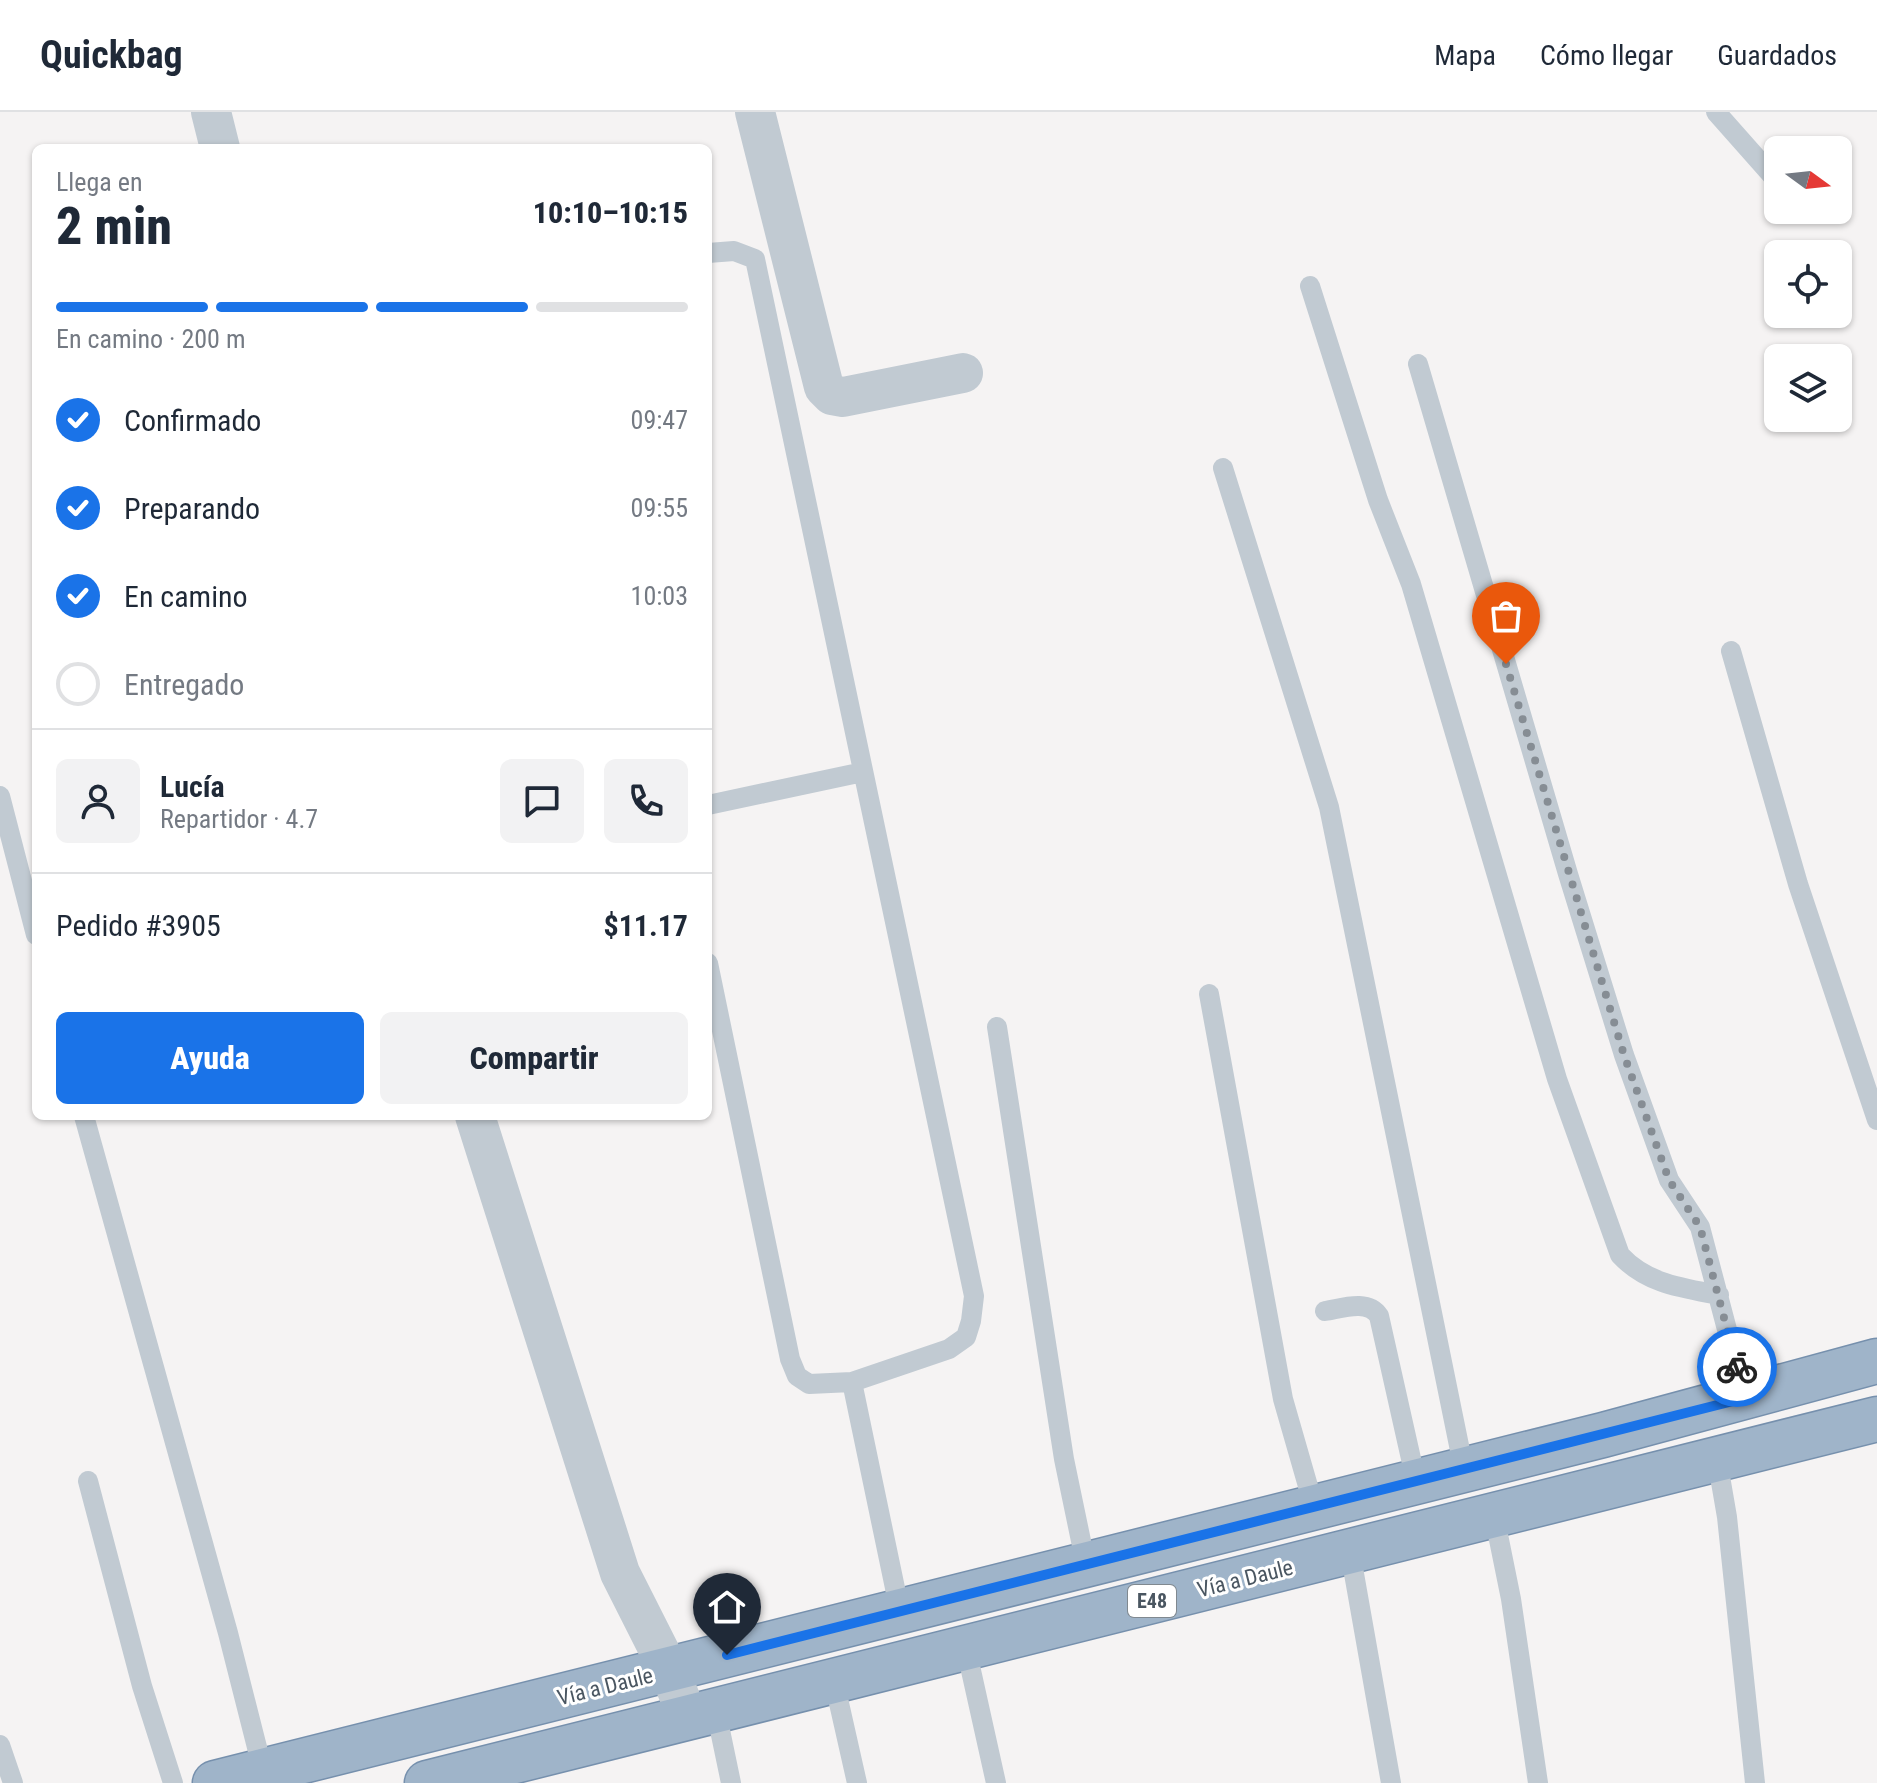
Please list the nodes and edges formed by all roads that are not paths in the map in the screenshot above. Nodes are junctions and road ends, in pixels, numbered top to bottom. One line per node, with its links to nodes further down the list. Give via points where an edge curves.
1 (211, 112): 4 (street)
2 (755, 112): 9 (street, via 824,387 843,397)
3 (1716, 112): 5 (lane)
4 (219, 144)
5 (1764, 166)
6 (712, 253): 12 (lane, via 734,251 755,259)
7 (1310, 286): 22 (lane, via 1378,500 1411,584 1557,1079 1620,1255 1636,1272)
8 (1418, 364): 22 (lane, via 1624,1055 1669,1180 1700,1227)
9 (963, 373)
10 (1223, 468): 29 (lane, via 1329,807)
11 (1731, 651): 21 (lane, via 1798,884)
12 (863, 772): 14 (lane); 25 (lane, via 974,1296 966,1337 949,1349)
13 (0, 796): 15 (lane)
14 (712, 804)
15 (32, 920)
16 (712, 982): 25 (lane, via 790,1359 797,1376 809,1384)
17 (1209, 994): 32 (lane, via 1283,1399)
18 (997, 1027): 35 (lane, via 1064,1459)
19 (85, 1120): 42 (lane)
20 (476, 1120): 38 (street, via 620,1573)
21 (1877, 1120)
22 (1719, 1295): 26 (lane)
23 (1325, 1311): 31 (lane, via 1367,1306 1379,1316)
24 (1877, 1361): 26 (highway, Vía a Daule / E48)
25 (852, 1382): 36 (lane)
26 (1745, 1398): 29 (highway, Vía a Daule / E48)
27 (1877, 1419): 28 (highway, Vía a Daule / E48)
28 (1717, 1459): 33 (highway, Vía a Daule / E48); 52 (lane)
29 (1464, 1470): 31 (highway, Vía a Daule / E48)
30 (88, 1481): 44 (lane)
31 (1416, 1481): 32 (highway, Vía a Daule / E48)
32 (1314, 1507): 35 (highway, Vía a Daule / E48)
33 (1494, 1515): 34 (highway, Vía a Daule / E48); 51 (lane)
34 (1350, 1551): 37 (highway, Vía a Daule / E48); 50 (lane)
35 (1086, 1565): 36 (highway, Vía a Daule / E48)
36 (900, 1612): 38 (highway, Vía a Daule / E48)
37 (966, 1648): 39 (highway, Vía a Daule / E48); 49 (lane)
38 (669, 1670): 40 (street); 42 (highway, Vía a Daule / E48)
39 (834, 1681): 40 (highway, Vía a Daule / E48); 48 (lane)
40 (702, 1714): 46 (highway, Vía a Daule / E48); 47 (lane)
41 (0, 1745): 43 (lane)
42 (263, 1771): 45 (highway, Vía a Daule / E48)
43 (13, 1783)
44 (173, 1783)
45 (215, 1783)
46 (427, 1783)
47 (731, 1783)
48 (857, 1783)
49 (996, 1783)
50 (1391, 1783)
51 (1538, 1783)
52 (1755, 1783)

